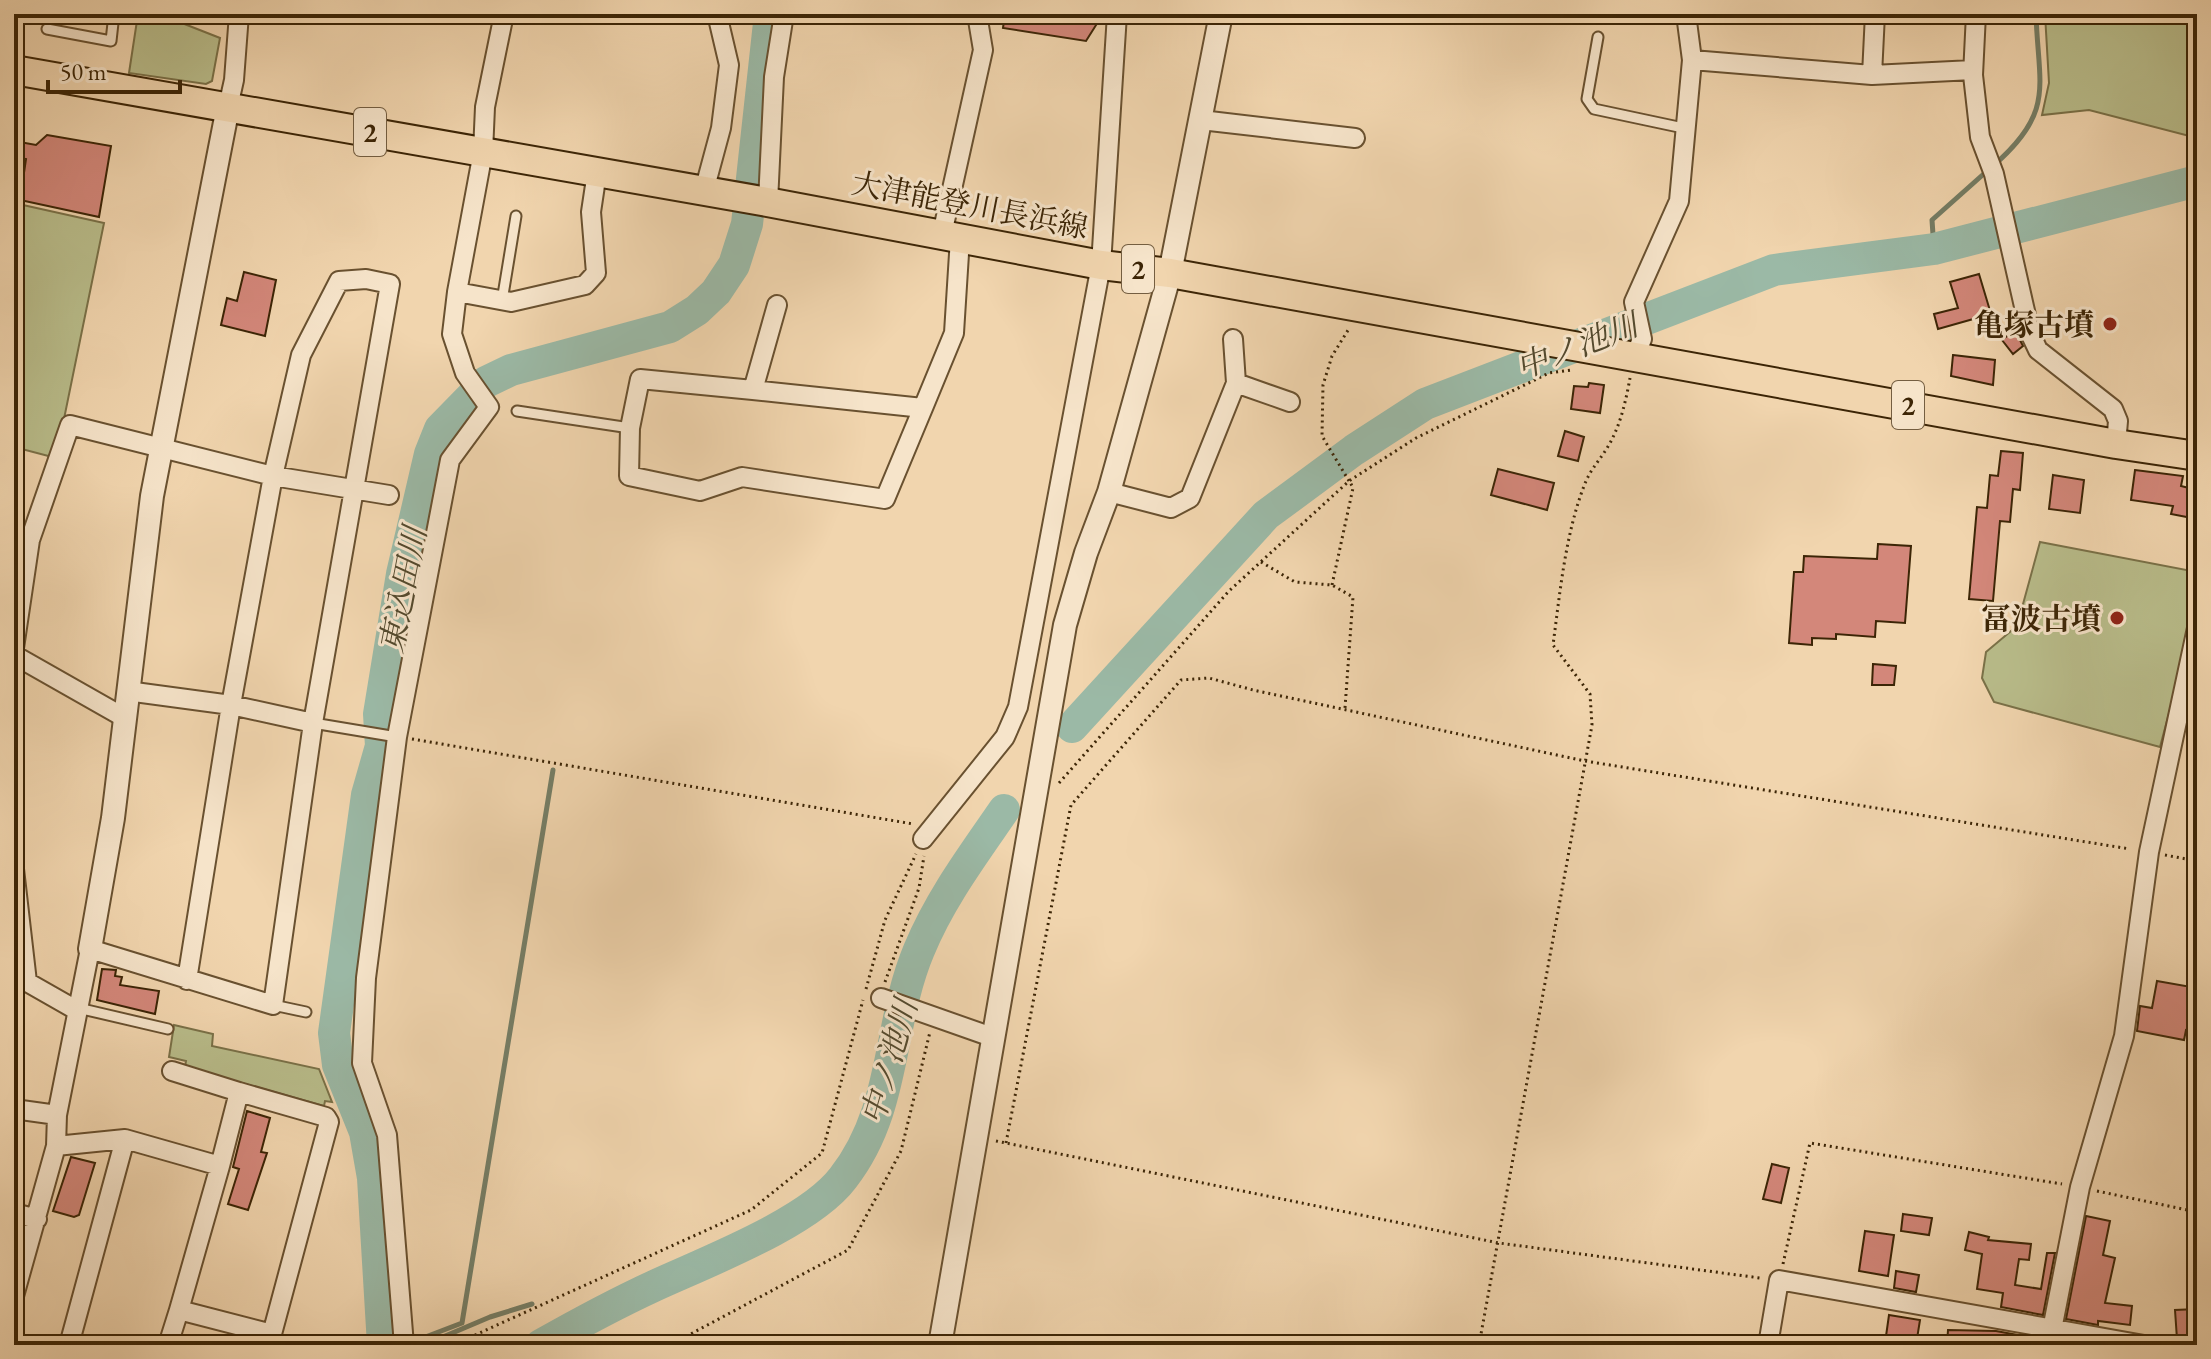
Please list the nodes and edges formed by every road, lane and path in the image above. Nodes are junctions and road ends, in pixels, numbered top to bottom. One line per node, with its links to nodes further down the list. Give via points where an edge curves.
1 (114, 14): 12 (lane, via 111,41)
2 (239, 14): 18 (street)
3 (504, 14): 22 (street, via 485,107)
4 (717, 14): 24 (street, via 729,65)
5 (784, 14): 25 (street)
6 (977, 14): 27 (street, via 983,50)
7 (1117, 14): 28 (street)
8 (1221, 14): 19 (street)
9 (1686, 14): 14 (street)
10 (1875, 14): 17 (street)
11 (1976, 14): 16 (street)
12 (47, 29)
13 (1598, 37): 20 (lane, via 1587,99 1594,109)
14 (1692, 60): 17 (street); 20 (street)
15 (14, 70): 18 (main road, 大津能登川長浜線 / 2)
16 (1973, 70): 17 (street); 43 (street, via 1980,137 2003,213 2022,309 2038,350 2113,409)
17 (1872, 75)
18 (228, 107): 22 (main road, 大津能登川長浜線 / 2); 44 (street)
19 (1201, 120): 21 (street); 29 (street)
20 (1688, 129): 35 (street, via 1679,201 1634,302)
21 (1355, 138)
22 (483, 152): 23 (main road, 大津能登川長浜線 / 2); 30 (street)
23 (597, 172): 24 (main road, 大津能登川長浜線 / 2); 31 (street, via 591,212 596,273 585,285)
24 (715, 193): 25 (main road, 大津能登川長浜線 / 2)
25 (765, 201): 27 (main road, 大津能登川長浜線 / 2)
26 (516, 216): 31 (lane)
27 (951, 236): 28 (main road, 大津能登川長浜線 / 2); 40 (street, via 954,333)
28 (1101, 265): 29 (main road, 大津能登川長浜線 / 2); 66 (street, via 1018,707 1005,737)
29 (1170, 273): 35 (main road, 大津能登川長浜線 / 2, via 1514,334); 49 (street)
30 (457, 292): 31 (street); 63 (street, via 452,334 465,373 489,407 450,460)
31 (502, 301)
32 (777, 305): 38 (street)
33 (1355, 321): 47 (path, via 1332,356 1323,385 1322,436)
34 (1233, 339): 37 (street)
35 (1629, 360): 43 (main road, 大津能登川長浜線 / 2); 64 (path, via 1625,407 1582,491 1561,579 1553,645 1590,694 1592,725)
36 (1573, 370): 47 (path, via 1549,373 1429,431)
37 (1236, 383): 39 (street); 49 (street, via 1190,498 1171,508)
38 (753, 390): 40 (street); 42 (street, via 640,379)
39 (1290, 402)
40 (923, 408): 42 (street, via 885,499 742,477 700,491 629,476)
41 (517, 411): 42 (lane)
42 (630, 428)
43 (2116, 444): 45 (main road, 大津能登川長浜線 / 2)
44 (162, 446): 46 (street); 51 (street, via 70,425); 58 (street)
45 (2197, 456)
46 (273, 476): 48 (street); 48 (street, via 301,355 339,281 366,279 390,284); 59 (street)
47 (1349, 480): 52 (path); 53 (path, via 1353,488)
48 (354, 489): 50 (street); 62 (street)
49 (1109, 492): 79 (street, via 1065,625)
50 (389, 495)
51 (22, 542): 55 (street)
52 (1261, 562): 53 (path, via 1295,582); 65 (path, via 1229,591)
53 (1332, 585): 60 (path, via 1353,597)
54 (2197, 628): 57 (street)
55 (14, 645)
56 (14, 655): 61 (street)
57 (2192, 686): 67 (street)
58 (127, 691): 59 (street); 61 (street)
59 (231, 705): 62 (street); 71 (street)
60 (1345, 708): 64 (path); 86 (path, via 1209,678 1181,680 1071,805)
61 (125, 718): 70 (street)
62 (313, 723): 63 (lane); 74 (street)
63 (394, 736): 66 (path, via 893,818 912,822); 100 (street, via 366,978 362,1063 387,1135)
64 (1585, 761): 67 (path); 93 (path)
65 (1056, 787)
66 (923, 839): 73 (path, via 919,888); 101 (path, via 885,920 822,1153 751,1210)
67 (2149, 852): 68 (path); 89 (street, via 2124,1036)
68 (2197, 861)
69 (14, 869): 72 (street)
70 (90, 949): 71 (street); 75 (street)
71 (187, 980): 74 (street)
72 (20, 981): 75 (street)
73 (881, 998): 77 (street)
74 (273, 1005): 76 (lane)
75 (78, 1010): 78 (lane); 83 (street)
76 (306, 1012)
77 (939, 1019): 79 (street); 102 (path, via 901,1151 848,1250)
78 (168, 1029)
79 (992, 1037): 84 (street)
80 (172, 1071): 81 (street)
81 (239, 1092): 88 (street); 96 (street, via 329,1122 272,1334)
82 (14, 1109): 83 (street)
83 (57, 1115): 87 (street)
84 (977, 1138): 86 (path); 103 (street)
85 (125, 1139): 87 (street); 88 (street); 98 (street)
86 (1006, 1143): 93 (path)
87 (56, 1146): 92 (street)
88 (220, 1166): 96 (street)
89 (2080, 1187): 90 (path); 94 (path, via 1810,1143); 97 (street)
90 (2197, 1212)
91 (14, 1213): 92 (street)
92 (37, 1219): 95 (street)
93 (1499, 1243): 94 (path); 104 (path)
94 (1779, 1280): 97 (street); 105 (street)
95 (14, 1296)
96 (179, 1310): 99 (street)
97 (2053, 1326): 106 (street); 107 (street)
98 (69, 1345)
99 (168, 1345)
100 (404, 1345)
101 (453, 1345)
102 (670, 1345)
103 (940, 1345)
104 (1479, 1345)
105 (1768, 1345)
106 (2049, 1345)
107 (2144, 1345)

